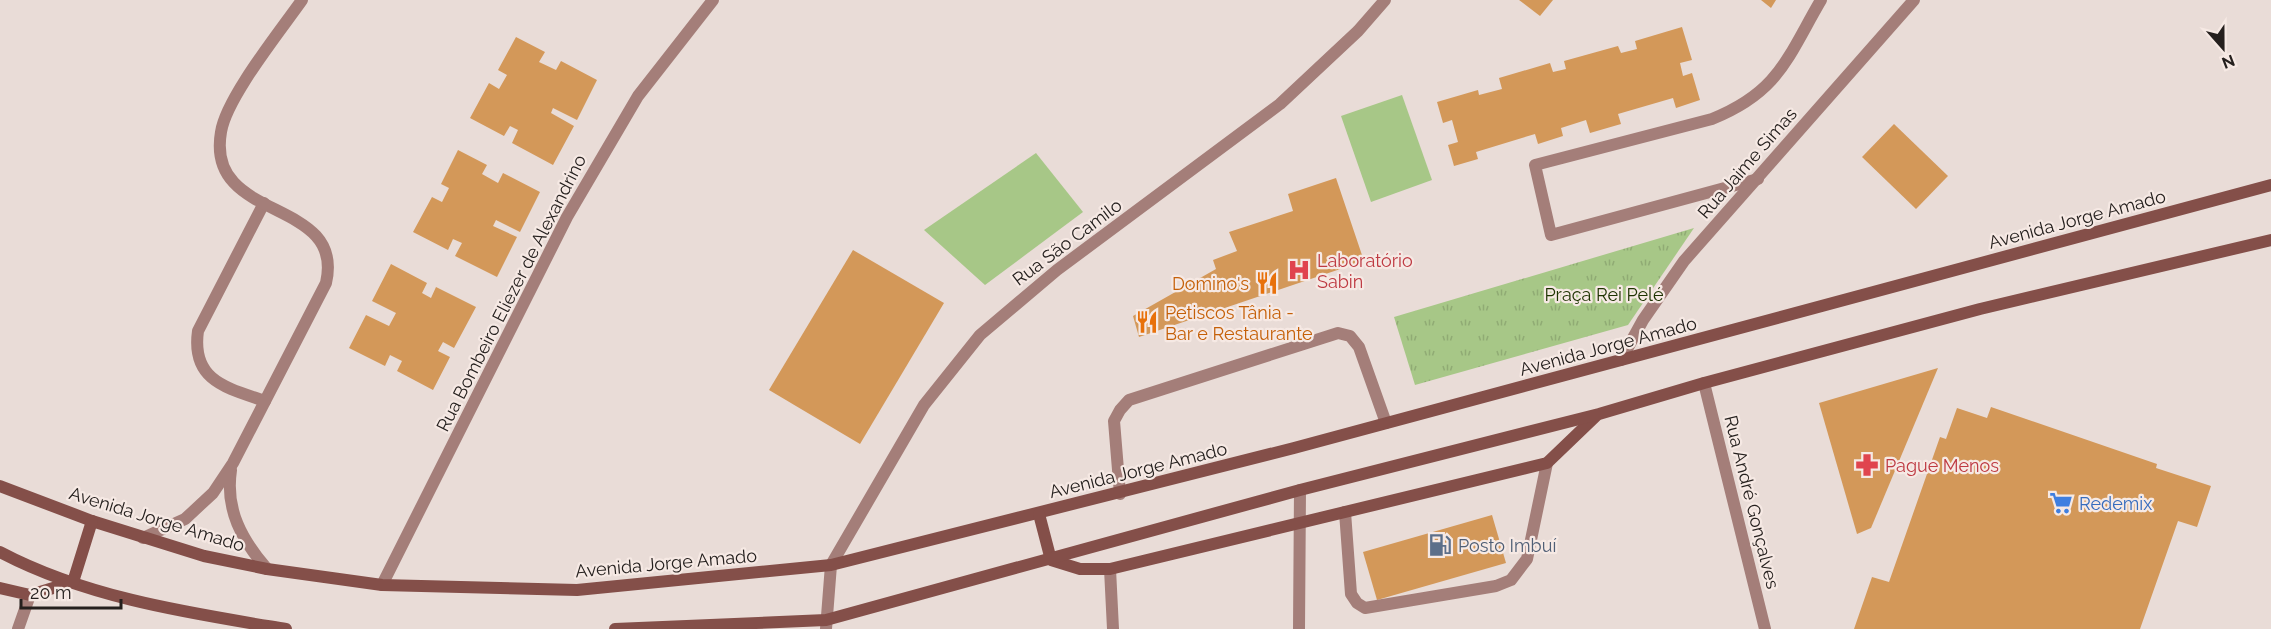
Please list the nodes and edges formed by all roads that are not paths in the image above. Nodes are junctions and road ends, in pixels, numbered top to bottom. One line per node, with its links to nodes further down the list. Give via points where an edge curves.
1 (302, 0): 8 (street, via 233,100 221,131 222,162 227,175 235,186)
2 (713, 0): 31 (street, Rua Bombeiro Eliezer de Alexandrino, via 638,96 567,217)
3 (1385, 0): 27 (street, Rua São Camilo, via 1358,31 1280,104 1057,270 980,335 924,405)
4 (1821, 0): 6 (street, via 1774,81 1739,109 1535,165 1551,235)
5 (1914, 0): 6 (street, Rua Jaime Simas)
6 (1758, 179): 10 (street, Rua Jaime Simas, via 1684,261)
7 (2271, 185): 10 (main road, Avenida Jorge Amado)
8 (264, 203): 12 (street, via 320,239 328,253 329,269 326,283); 12 (street, via 198,330 196,344 204,368 219,385)
9 (2271, 240): 11 (main road, via 1980,309)
10 (1621, 360): 14 (main road, Avenida Jorge Amado)
11 (1704, 383): 13 (main road); 41 (street, Rua André Gonçalves)
12 (265, 401): 15 (street)
13 (1599, 414): 16 (main road); 18 (main road)
14 (1386, 423): 19 (main road, Avenida Jorge Amado); 19 (street, via 1359,347 1350,336 1338,333 1129,400 1114,422)
15 (232, 462): 24 (street, via 201,506 185,519); 28 (street, via 229,499 234,516 250,549)
16 (1547, 463): 20 (main road); 20 (street, via 1527,559 1511,580 1496,586 1365,608 1351,594)
17 (0, 486): 22 (main road, Avenida Jorge Amado)
18 (1299, 490): 23 (street); 26 (main road)
19 (1120, 494): 21 (main road, Avenida Jorge Amado)
20 (1345, 512): 23 (main road)
21 (1039, 514): 26 (main road); 27 (main road, Avenida Jorge Amado)
22 (92, 521): 24 (main road, Avenida Jorge Amado); 30 (main road)
23 (1299, 521): 29 (main road); 40 (street)
24 (143, 538): 28 (main road, Avenida Jorge Amado)
25 (0, 552): 30 (main road, via 40,572)
26 (1051, 560): 29 (main road, via 1080,569); 34 (main road)
27 (831, 566): 31 (main road, Avenida Jorge Amado, via 577,590); 34 (street)
28 (267, 569): 31 (main road, Avenida Jorge Amado)
29 (1110, 570): 39 (street)
30 (73, 582): 33 (main road); 37 (main road, via 181,612)
31 (382, 585)
32 (0, 588): 33 (main road)
33 (30, 595): 36 (street)
34 (826, 625): 35 (main road)
35 (706, 628): 38 (main road)
36 (18, 629)
37 (286, 629)
38 (615, 629)
39 (1113, 629)
40 (1299, 629)
41 (1765, 629)

